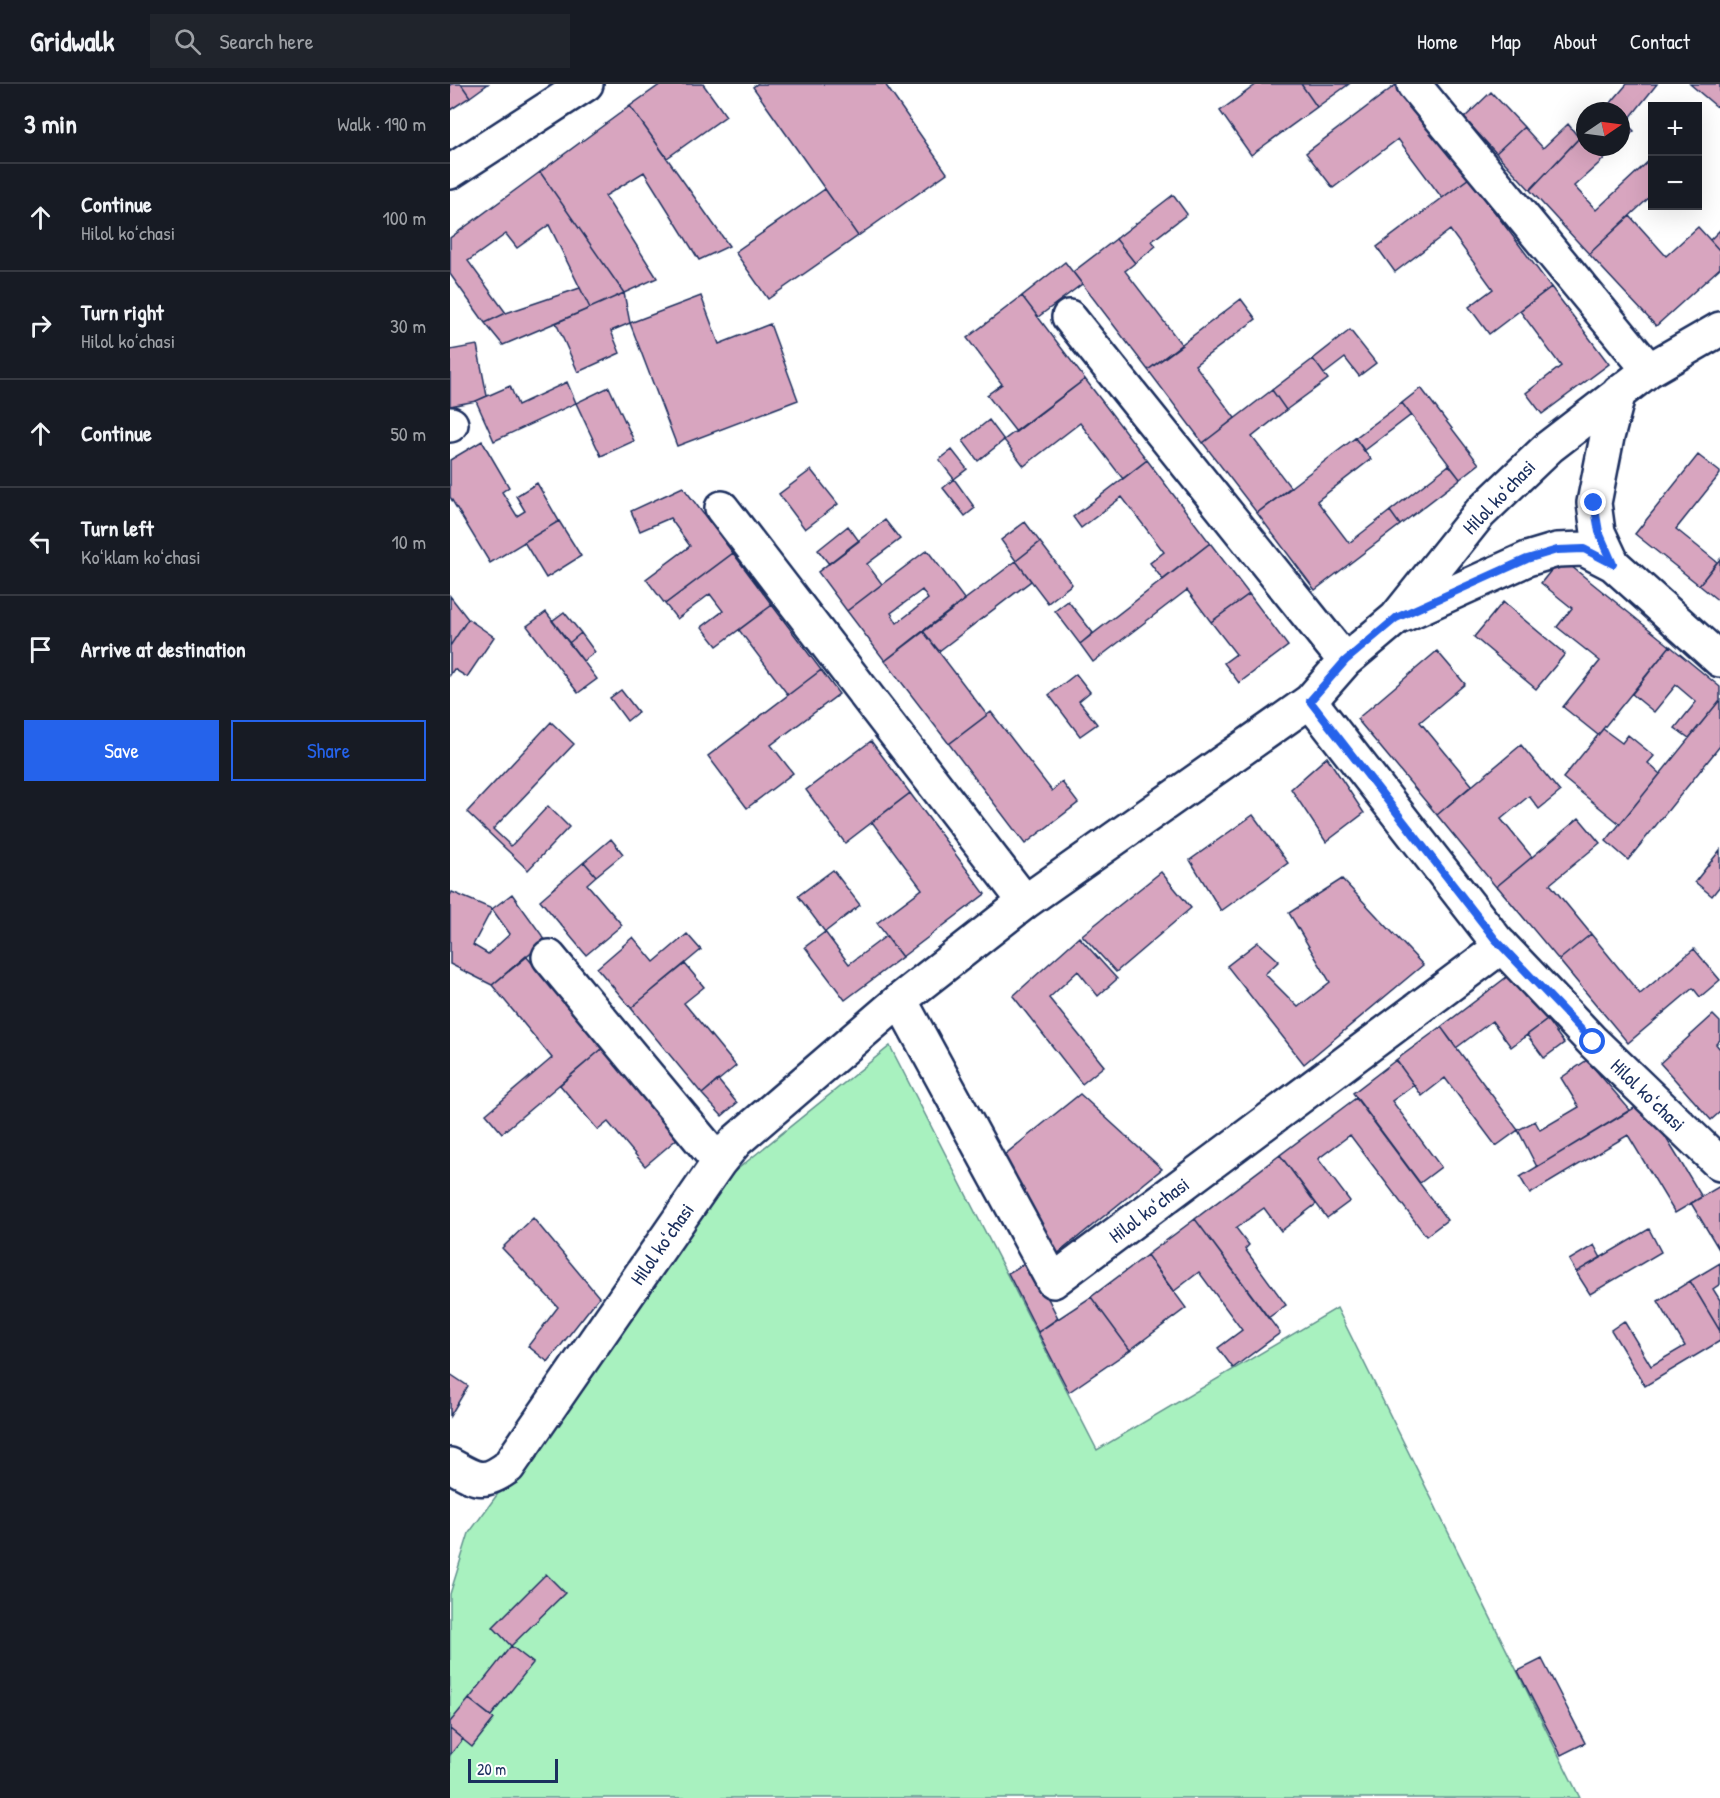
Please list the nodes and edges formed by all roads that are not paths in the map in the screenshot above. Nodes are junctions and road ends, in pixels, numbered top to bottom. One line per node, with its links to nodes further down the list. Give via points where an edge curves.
1 (586, 84): 3 (street)
2 (1414, 85): 6 (street)
3 (450, 172)
4 (1069, 317): 12 (street)
5 (1720, 329): 6 (street, Hilol koʻchasi)
6 (1649, 370): 7 (street, Hilol koʻchasi)
7 (1619, 392): 9 (street, via 1594,503 1599,532); 10 (street, Hilol koʻchasi, via 1549,447 1480,513)
8 (722, 508): 14 (street)
9 (1613, 564): 10 (street, via 1584,549 1557,550 1527,559); 11 (street)
10 (1396, 618): 12 (street, Hilol koʻchasi)
11 (1720, 660)
12 (1345, 661): 13 (street, Hilol koʻchasi)
13 (1310, 701): 14 (street, Hilol koʻchasi); 15 (street, Hilol koʻchasi)
14 (1025, 902): 17 (street, Hilol koʻchasi)
15 (1502, 946): 17 (street, Hilol koʻchasi, via 1053,1281); 19 (street, Hilol koʻchasi, via 1593,1042)
16 (549, 957): 18 (street)
17 (900, 1000): 18 (street, Hilol koʻchasi, via 736,1141)
18 (719, 1162): 20 (street, Hilol koʻchasi, via 508,1467 494,1478)
19 (1720, 1164)
20 (463, 1472)

